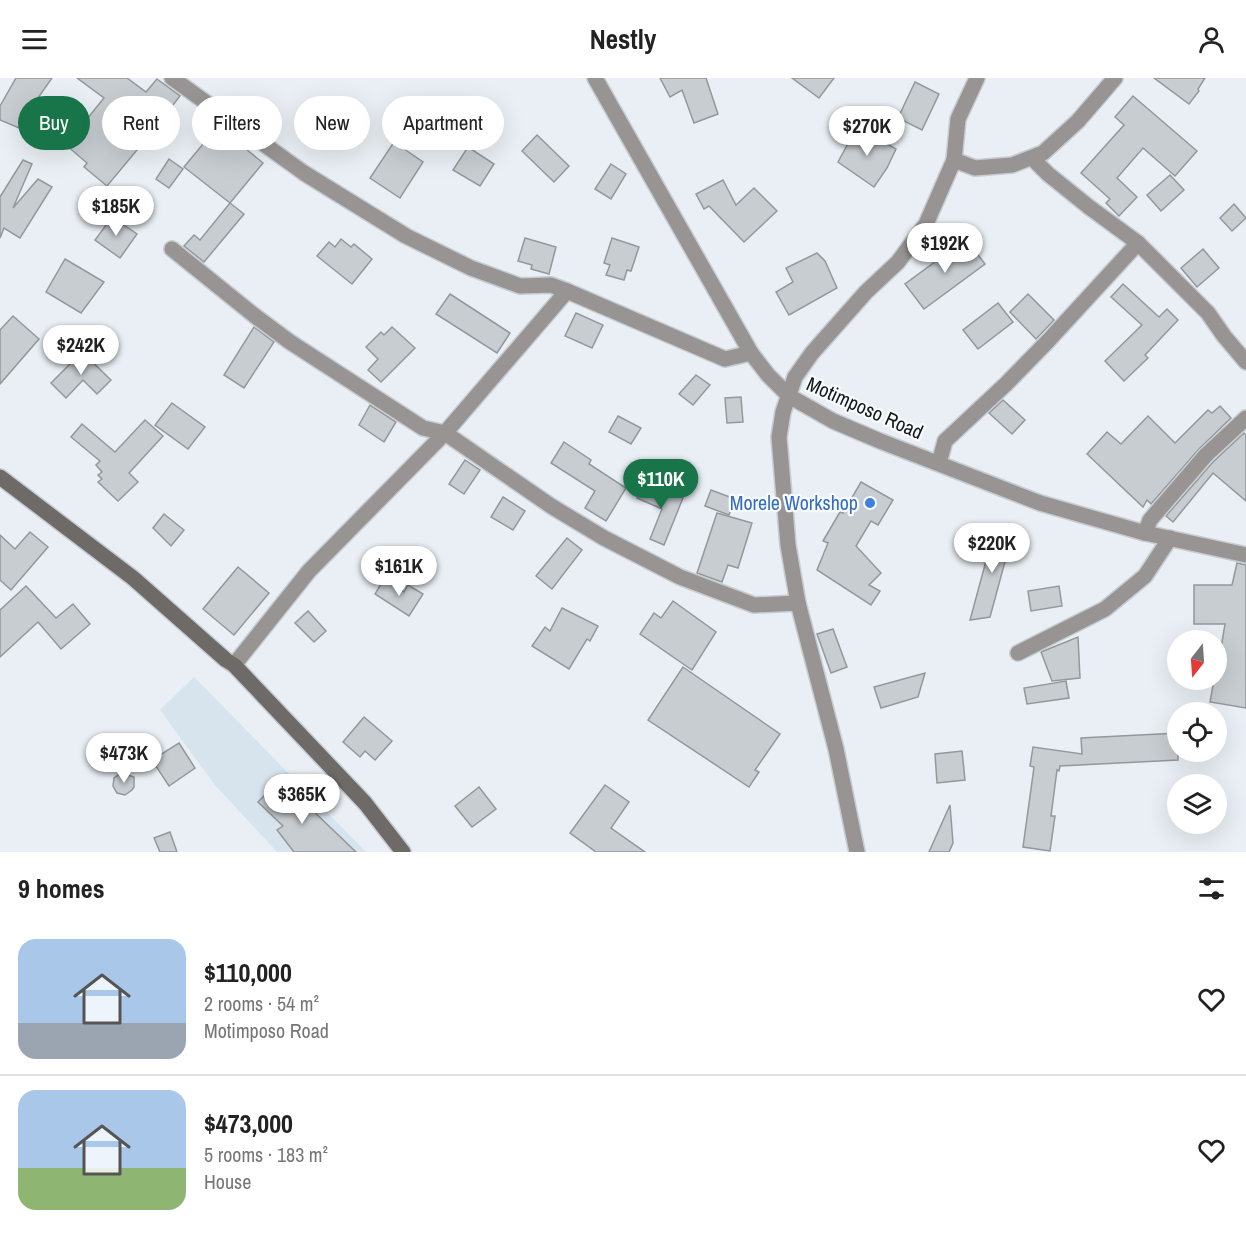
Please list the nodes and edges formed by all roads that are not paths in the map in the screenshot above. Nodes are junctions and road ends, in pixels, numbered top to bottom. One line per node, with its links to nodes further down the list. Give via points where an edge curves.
1 (172, 78): 9 (street, via 304,173 406,236 471,268 520,286 551,285)
2 (595, 78): 10 (street, Motimposo Road)
3 (977, 78): 6 (street, via 958,119)
4 (1115, 78): 5 (street, via 1078,122)
5 (1032, 158): 6 (street, via 1012,165 975,168); 7 (street, via 1072,194)
6 (954, 160): 12 (street, via 926,224 898,262 812,353 795,376)
7 (1138, 243): 11 (street, via 1208,314); 15 (street, via 1048,341 945,441)
8 (172, 249): 14 (street, via 298,347 423,428)
9 (567, 291): 10 (street, via 725,359); 14 (street)
10 (751, 354): 12 (street, Motimposo Road)
11 (1246, 362)
12 (789, 396): 15 (street, Motimposo Road, via 834,421); 20 (street, via 779,438 788,545)
13 (1246, 418): 17 (street, via 1206,455 1150,520)
14 (444, 433): 20 (street, via 551,506 680,577 754,605); 22 (street, via 309,571)
15 (939, 463): 17 (street, Motimposo Road, via 1040,503)
16 (0, 477): 22 (main road, via 133,578)
17 (1145, 532): 18 (street, Motimposo Road)
18 (1170, 538): 19 (street, Motimposo Road); 21 (street, via 1146,576 1105,609)
19 (1246, 555)
20 (798, 603): 24 (street, via 836,748)
21 (1018, 653)
22 (234, 666): 23 (main road, via 365,803)
23 (403, 852)
24 (857, 852)

